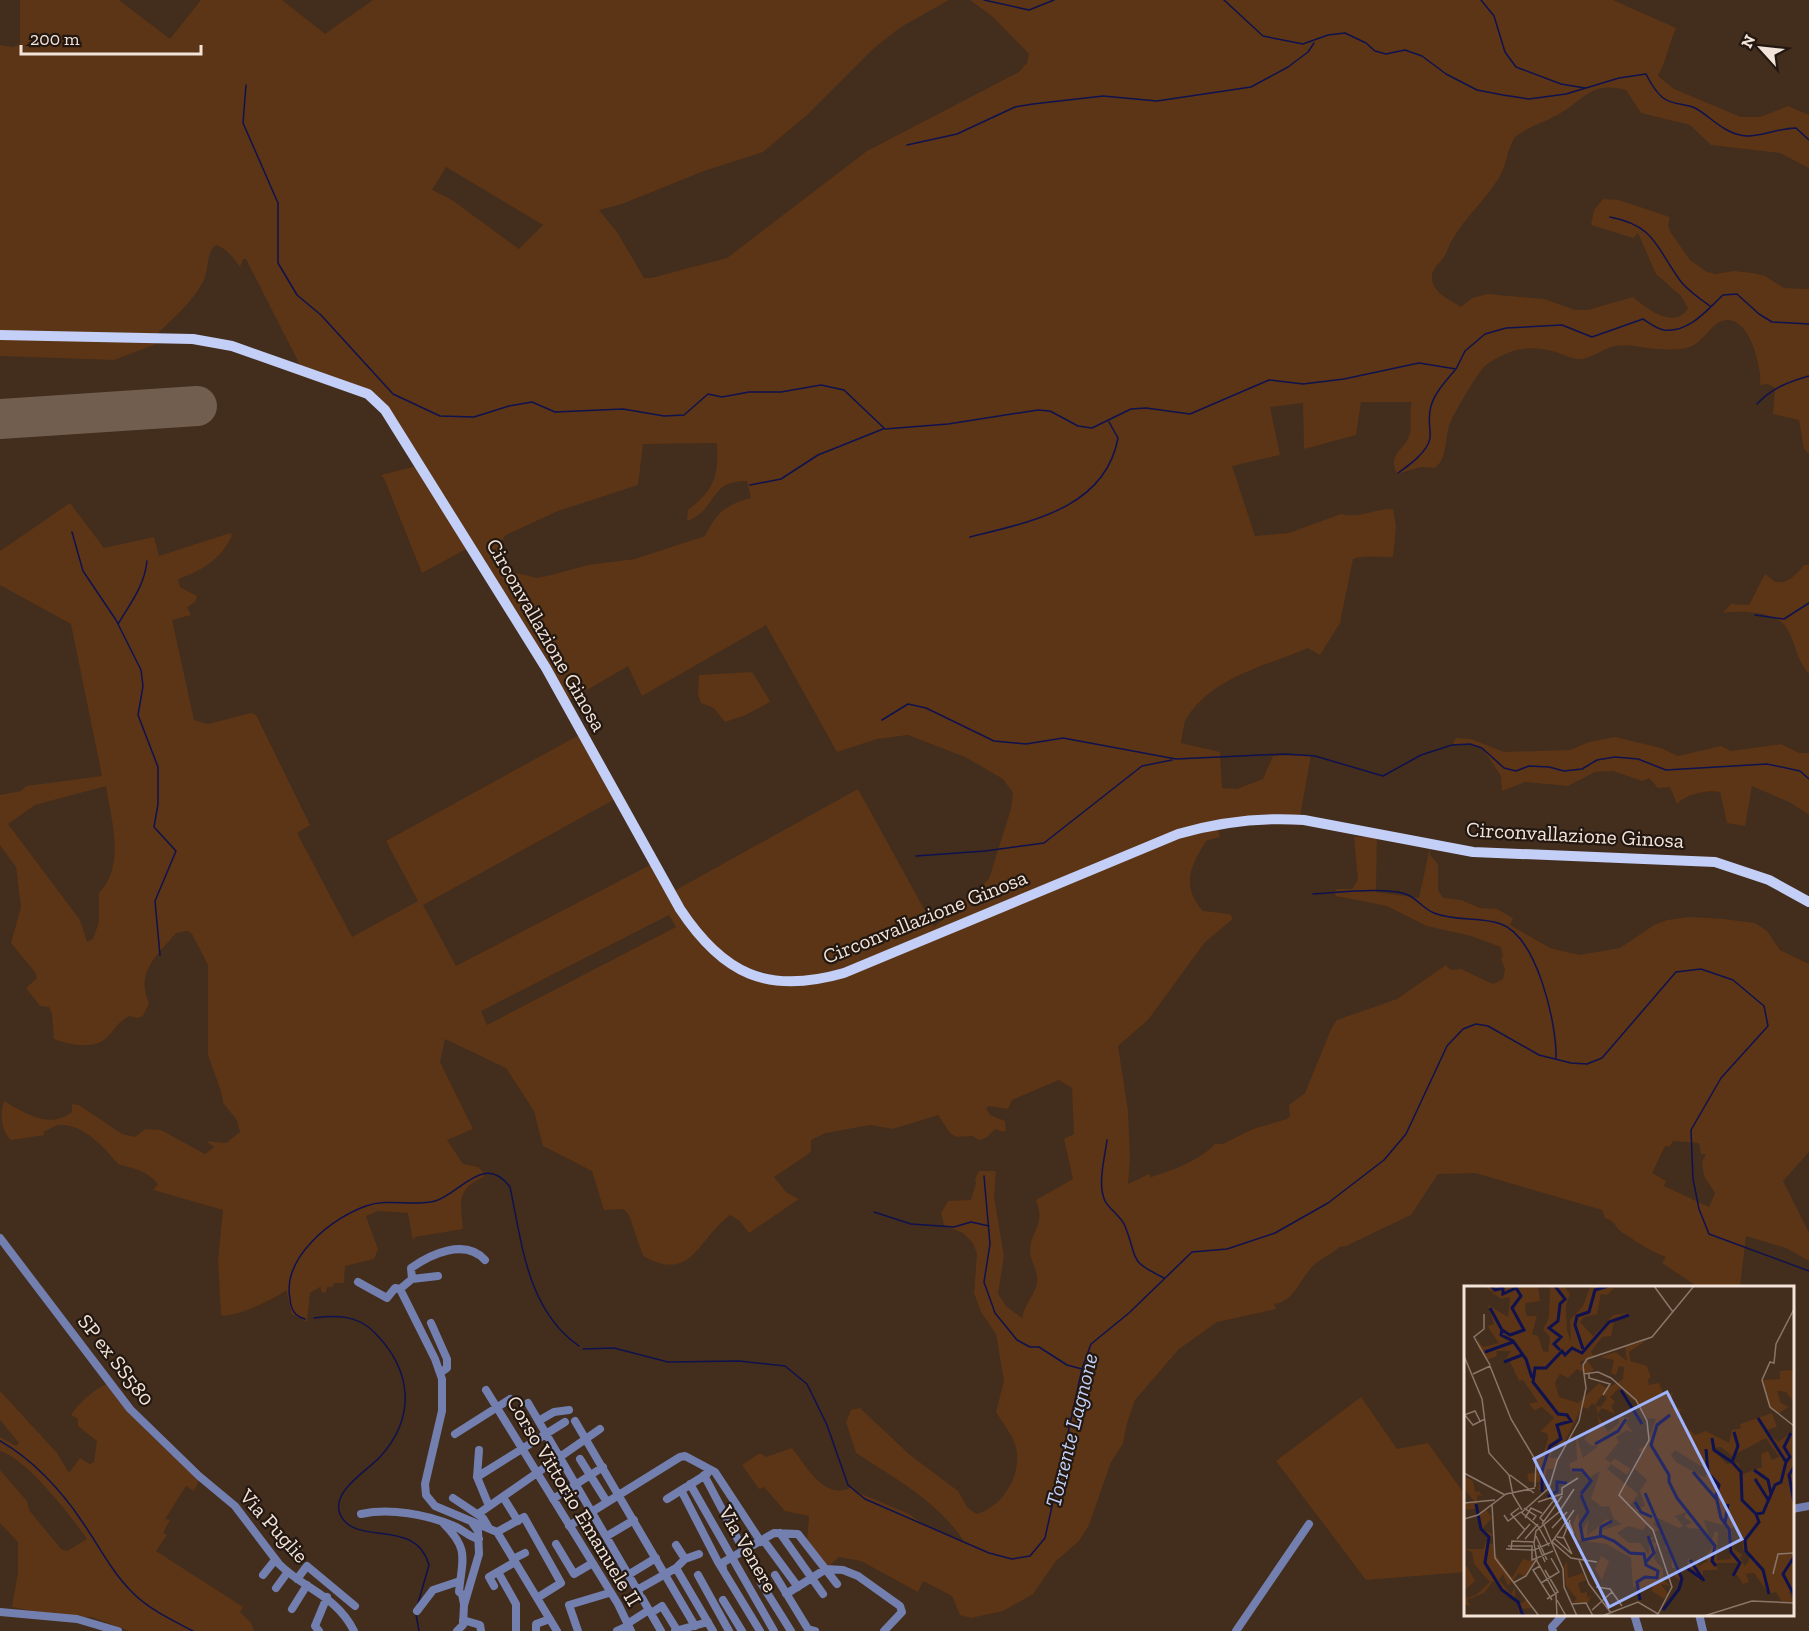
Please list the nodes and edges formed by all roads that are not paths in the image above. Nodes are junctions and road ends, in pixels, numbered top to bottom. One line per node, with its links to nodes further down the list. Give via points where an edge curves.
1 (0, 335): 2 (main road, Circonvallazione Ginosa, via 193,339 269,357 368,394 386,410 523,630 698,937 719,958 764,979 793,983 844,973 1169,837 1246,820 1304,820 1473,852 1715,862 1769,880)
2 (1809, 902)
3 (0, 1238): 38 (street, SP ex SS580, via 130,1409)
4 (485, 1260): 6 (street, via 474,1251 457,1248 435,1254 411,1268)
5 (438, 1276): 6 (street)
6 (412, 1279): 8 (street)
7 (358, 1282): 8 (street, via 387,1298 395,1288)
8 (400, 1289): 10 (street)
9 (431, 1323): 10 (street, via 447,1359 447,1368)
10 (440, 1374): 54 (street, via 442,1411 425,1484 426,1495 435,1506)
11 (486, 1390): 14 (street, Corso Vittorio Emanuele II)
12 (510, 1398): 14 (street)
13 (528, 1403): 16 (street)
14 (496, 1406): 22 (street); 25 (street, Corso Vittorio Emanuele II)
15 (570, 1410): 16 (street)
16 (540, 1420): 21 (street)
17 (575, 1421): 23 (street)
18 (565, 1422): 21 (street)
19 (526, 1425): 24 (street)
20 (600, 1429): 23 (street)
21 (548, 1433): 24 (street); 27 (street)
22 (455, 1434)
23 (585, 1439): 27 (street); 29 (street)
24 (537, 1440): 25 (street)
25 (522, 1449): 31 (street, Corso Vittorio Emanuele II); 34 (street)
26 (479, 1450): 34 (street)
27 (561, 1455): 31 (street); 35 (street)
28 (580, 1459): 32 (street)
29 (603, 1467): 32 (street); 39 (street)
30 (713, 1470): 33 (street); 39 (street, via 692,1458 680,1457); 61 (street)
31 (536, 1473): 40 (street); 43 (street, Corso Vittorio Emanuele II)
32 (590, 1475): 35 (street); 44 (street)
33 (705, 1475): 36 (street); 64 (street)
34 (477, 1477): 45 (street)
35 (577, 1484): 43 (street); 48 (street)
36 (690, 1484): 37 (street); 67 (street, Via Venere)
37 (681, 1490): 42 (street); 77 (street)
38 (218, 1492): 70 (street, Via Puglie, via 246,1517)
39 (619, 1495): 44 (street); 52 (street)
40 (502, 1497): 45 (street); 51 (street)
41 (453, 1498): 50 (street)
42 (668, 1498)
43 (553, 1499): 56 (street, Corso Vittorio Emanuele II)
44 (607, 1502): 48 (street)
45 (489, 1506): 50 (street)
46 (1809, 1506): 47 (street)
47 (1794, 1509)
48 (593, 1511): 56 (street); 59 (street)
49 (361, 1514): 53 (street, via 379,1510 427,1516)
50 (478, 1514): 57 (street)
51 (521, 1519): 57 (street); 99 (street, via 561,1583)
52 (634, 1520): 59 (street); 68 (street)
53 (442, 1523): 60 (street); 86 (street, via 459,1539 464,1555)
54 (473, 1524): 57 (street); 60 (street)
55 (1309, 1524): 137 (street)
56 (569, 1526): 72 (street, Corso Vittorio Emanuele II)
57 (493, 1530): 71 (street)
58 (780, 1533): 61 (street); 75 (street, via 798,1534); 84 (street)
59 (607, 1536): 81 (street)
60 (479, 1539): 102 (street, via 477,1565)
61 (762, 1542): 64 (street); 74 (street)
62 (556, 1544): 72 (street, via 574,1574)
63 (676, 1545): 69 (street)
64 (744, 1551): 67 (street)
65 (525, 1553): 71 (street)
66 (699, 1554): 69 (street)
67 (732, 1557): 77 (street, via 722,1563); 93 (street, Via Venere)
68 (656, 1558): 79 (street); 81 (street)
69 (685, 1559): 73 (street)
70 (275, 1560): 78 (street, Via Puglie); 80 (street)
71 (514, 1561): 76 (street); 99 (street)
72 (591, 1564): 94 (street, Corso Vittorio Emanuele II)
73 (676, 1568): 79 (street); 114 (street)
74 (785, 1569): 83 (street); 91 (street)
75 (826, 1569): 84 (street); 88 (street); 136 (street, via 858,1576 900,1606 902,1612)
76 (498, 1572): 90 (street, via 489,1577); 124 (street, via 516,1604)
77 (723, 1572): 132 (street)
78 (287, 1573): 85 (street, Via Puglie); 92 (street)
79 (665, 1574): 95 (street); 117 (street)
80 (263, 1575)
81 (628, 1575): 95 (street)
82 (698, 1575): 118 (street)
83 (775, 1575): 87 (street); 96 (street)
84 (812, 1578): 91 (street); 97 (street)
85 (297, 1579): 89 (street, Via Puglie); 103 (street, via 308,1566)
86 (460, 1581): 102 (street); 106 (street, via 437,1588)
87 (761, 1583): 93 (street); 101 (street)
88 (837, 1584)
89 (307, 1585): 98 (street, Via Puglie); 105 (street)
90 (494, 1586)
91 (798, 1587): 96 (street)
92 (276, 1588)
93 (750, 1589): 104 (street, Via Venere)
94 (609, 1593): 116 (street, Corso Vittorio Emanuele II); 126 (street, via 569,1605)
95 (639, 1593): 107 (street)
96 (786, 1594): 135 (street, via 808,1629)
97 (823, 1594)
98 (327, 1597): 120 (street, via 315,1626); 121 (street, Via Puglie)
99 (537, 1598): 112 (street)
100 (723, 1600): 131 (street)
101 (773, 1601): 104 (street); 134 (street)
102 (464, 1605): 113 (street)
103 (355, 1606)
104 (761, 1608): 133 (street, Via Venere)
105 (292, 1609)
106 (417, 1611)
107 (650, 1611): 116 (street); 128 (street); 129 (street, via 662,1606)
108 (0, 1612): 119 (street, via 77,1619)
109 (1562, 1616): 138 (street)
110 (1635, 1616): 139 (street)
111 (1700, 1616): 140 (street)
112 (550, 1619): 115 (street); 125 (street)
113 (463, 1620): 122 (street); 123 (street, via 480,1625)
114 (708, 1623): 117 (street); 130 (street)
115 (536, 1627)
116 (628, 1627): 127 (street)
117 (693, 1628): 129 (street)
118 (728, 1629): 130 (street)
119 (118, 1631)
120 (319, 1631)
121 (354, 1631)
122 (457, 1631)
123 (481, 1631)
124 (516, 1631)
125 (557, 1631)
126 (578, 1631)
127 (617, 1631)
128 (661, 1631)
129 (676, 1631)
130 (715, 1631)
131 (742, 1631)
132 (760, 1631)
133 (774, 1631)
134 (790, 1631)
135 (815, 1631)
136 (884, 1631)
137 (1236, 1631)
138 (1552, 1631)
139 (1639, 1631)
140 (1704, 1631)

